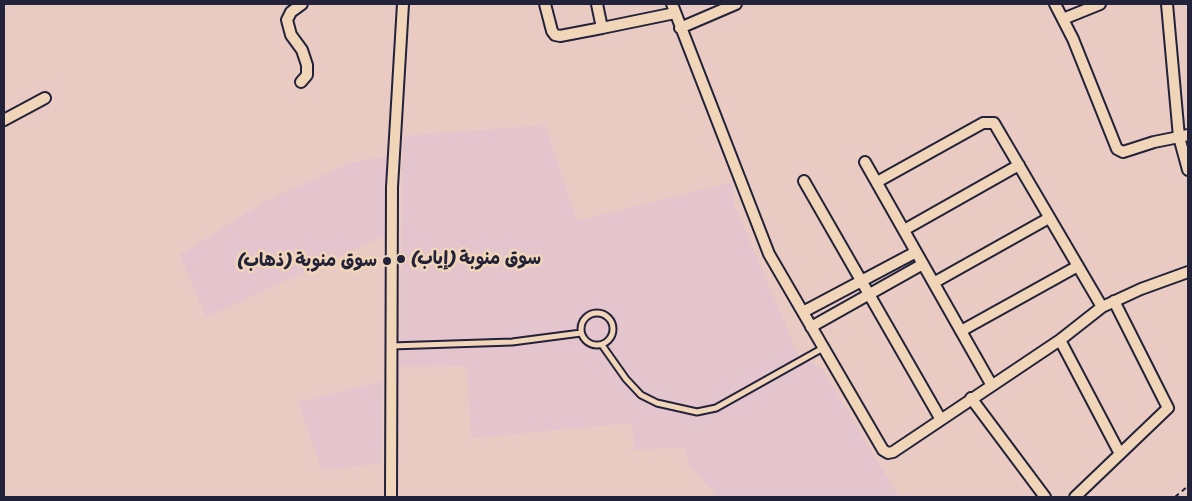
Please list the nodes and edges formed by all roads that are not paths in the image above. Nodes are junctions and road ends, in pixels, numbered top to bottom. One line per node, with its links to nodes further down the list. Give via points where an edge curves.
1 (302, 4): 13 (street, via 287,20 291,35 307,64 307,75)
2 (403, 4): 39 (street, via 392,187)
3 (545, 4): 11 (street, via 555,35)
4 (597, 4): 11 (street)
5 (1055, 4): 10 (street)
6 (1100, 4): 10 (street)
7 (1167, 4): 16 (street)
8 (730, 5): 12 (street)
9 (673, 8): 11 (street); 12 (street)
10 (1063, 19): 16 (street, via 1117,149 1123,152)
11 (602, 28)
12 (680, 28): 33 (street, via 769,254)
13 (301, 82)
14 (45, 98): 15 (street)
15 (4, 120)
16 (1184, 136): 19 (street)
17 (865, 162): 21 (street)
18 (1019, 165): 21 (street, via 998,126 989,121); 22 (street); 23 (street)
19 (1188, 170)
20 (804, 181): 28 (street)
21 (877, 182): 23 (street)
22 (1050, 218): 26 (street); 29 (street)
23 (904, 230): 24 (street)
24 (916, 252): 25 (street); 28 (street)
25 (923, 264): 29 (street); 30 (street)
26 (1078, 266): 32 (street); 35 (street)
27 (1188, 272): 31 (street)
28 (863, 282): 30 (street); 33 (street)
29 (935, 282): 35 (street)
30 (869, 294): 34 (street); 43 (street)
31 (1114, 301): 32 (street); 44 (street, via 1168,408)
32 (1102, 307): 37 (street)
33 (803, 312): 34 (street)
34 (811, 328): 40 (street)
35 (961, 331): 41 (street)
36 (581, 333): 38 (lane, via 592,345); 38 (lane, via 584,319 593,313 603,313 611,320 614,329 611,339); 39 (lane, via 512,342)
37 (1060, 340): 41 (street); 44 (street)
38 (602, 345): 40 (lane, via 641,395 656,403 698,412 716,408)
39 (391, 346): 45 (street)
40 (823, 348): 43 (street, via 883,450 888,453)
41 (991, 384): 42 (street)
42 (971, 398): 43 (street); 46 (street)
43 (940, 418)
44 (1119, 452): 47 (street)
45 (391, 497)
46 (1045, 497)
47 (1074, 497)

